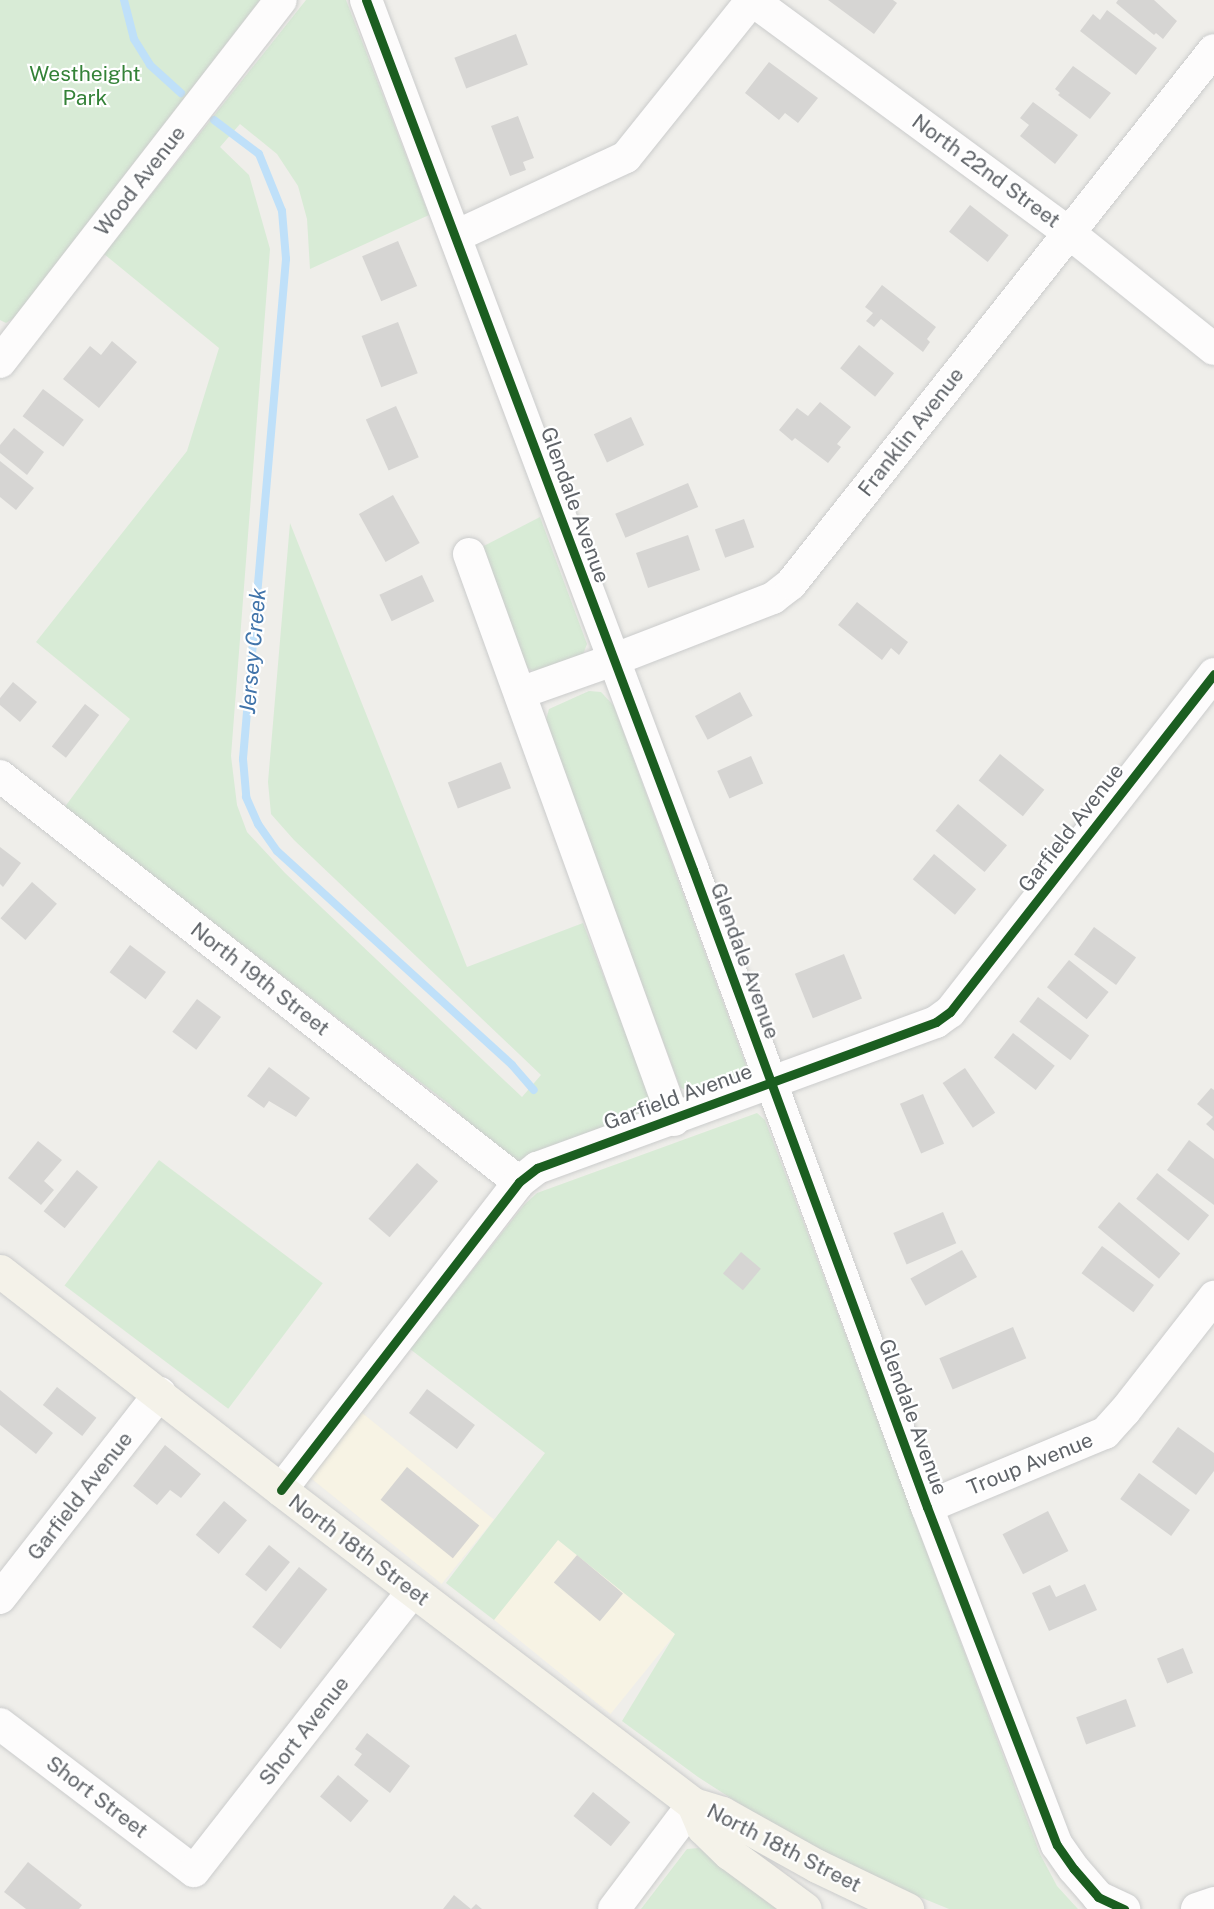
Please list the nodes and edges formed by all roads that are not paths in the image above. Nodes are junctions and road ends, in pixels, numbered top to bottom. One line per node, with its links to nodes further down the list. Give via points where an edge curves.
1 (281, 0): 8 (street, Wood Avenue)
2 (366, 0): 6 (street, Glendale Avenue)
3 (752, 0): 5 (street, North 22nd Street); 6 (street, via 626,157)
4 (1214, 50): 5 (street, Franklin Avenue)
5 (1068, 232): 7 (street, North 22nd Street); 10 (street, Franklin Avenue, via 791,584 773,598)
6 (456, 236): 10 (street, Glendale Avenue)
7 (1214, 349)
8 (1, 360)
9 (469, 554): 12 (street)
10 (613, 660): 12 (street, Franklin Avenue); 14 (street, Glendale Avenue)
11 (1214, 675): 14 (street, Garfield Avenue, via 950,1012 936,1022)
12 (520, 693): 15 (street)
13 (0, 776): 16 (street, North 19th Street)
14 (770, 1082): 15 (street, Garfield Avenue); 21 (street, Glendale Avenue)
15 (674, 1120): 16 (street, Garfield Avenue, via 554,1161)
16 (519, 1182): 20 (street, Garfield Avenue)
17 (0, 1271): 19 (main road, North 18th Street)
18 (1214, 1297): 21 (street, Troup Avenue, via 1105,1433)
19 (160, 1393): 20 (main road, North 18th Street); 23 (street, Garfield Avenue)
20 (281, 1490): 22 (main road, North 18th Street)
21 (927, 1506): 31 (street, Glendale Avenue, via 1057,1845 1098,1897)
22 (413, 1591): 25 (main road, North 18th Street); 26 (street, Short Avenue)
23 (0, 1598)
24 (0, 1724): 26 (street, Short Street)
25 (693, 1804): 28 (street); 29 (main road, North 18th Street, via 703,1828 729,1853); 30 (main road, North 18th Street, via 722,1812 817,1866)
26 (194, 1871)
27 (1214, 1903): 32 (street)
28 (614, 1909)
29 (805, 1909)
30 (908, 1909)
31 (1124, 1909)
32 (1197, 1909)

